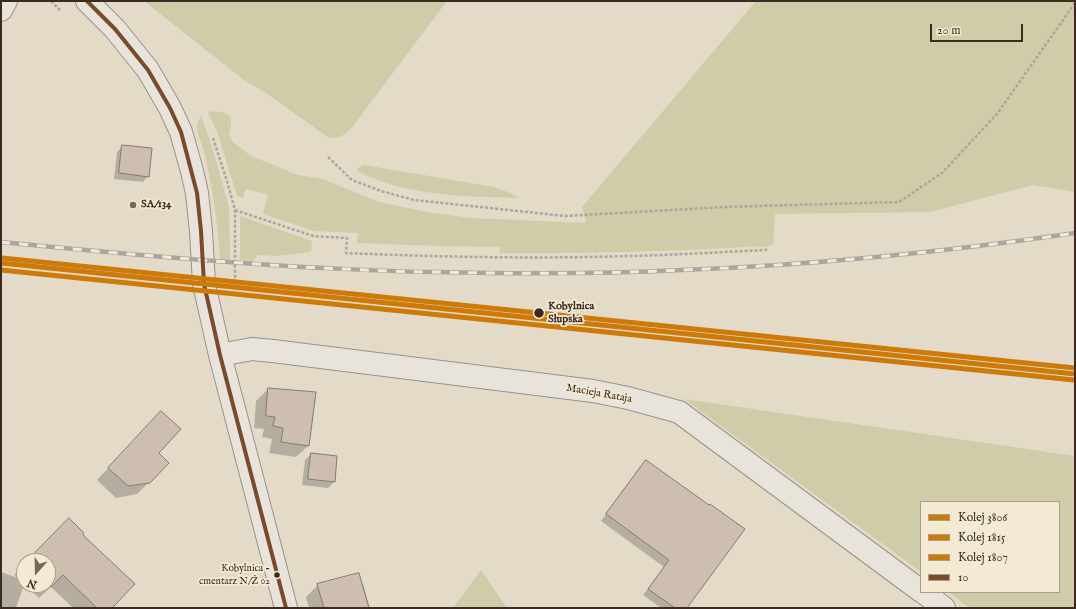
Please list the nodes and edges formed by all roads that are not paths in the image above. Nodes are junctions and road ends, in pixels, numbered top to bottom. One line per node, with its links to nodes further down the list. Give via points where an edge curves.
1 (6, 1): 3 (street)
2 (86, 1): 4 (street, via 114,29 148,70 181,132 197,193 204,284)
3 (1, 10)
4 (220, 355): 5 (street, Macieja Rataja, via 252,349 266,350 593,391 679,412); 7 (street)
5 (920, 590)
6 (925, 593): 8 (street, Macieja Rataja)
7 (286, 608)
8 (944, 608)

